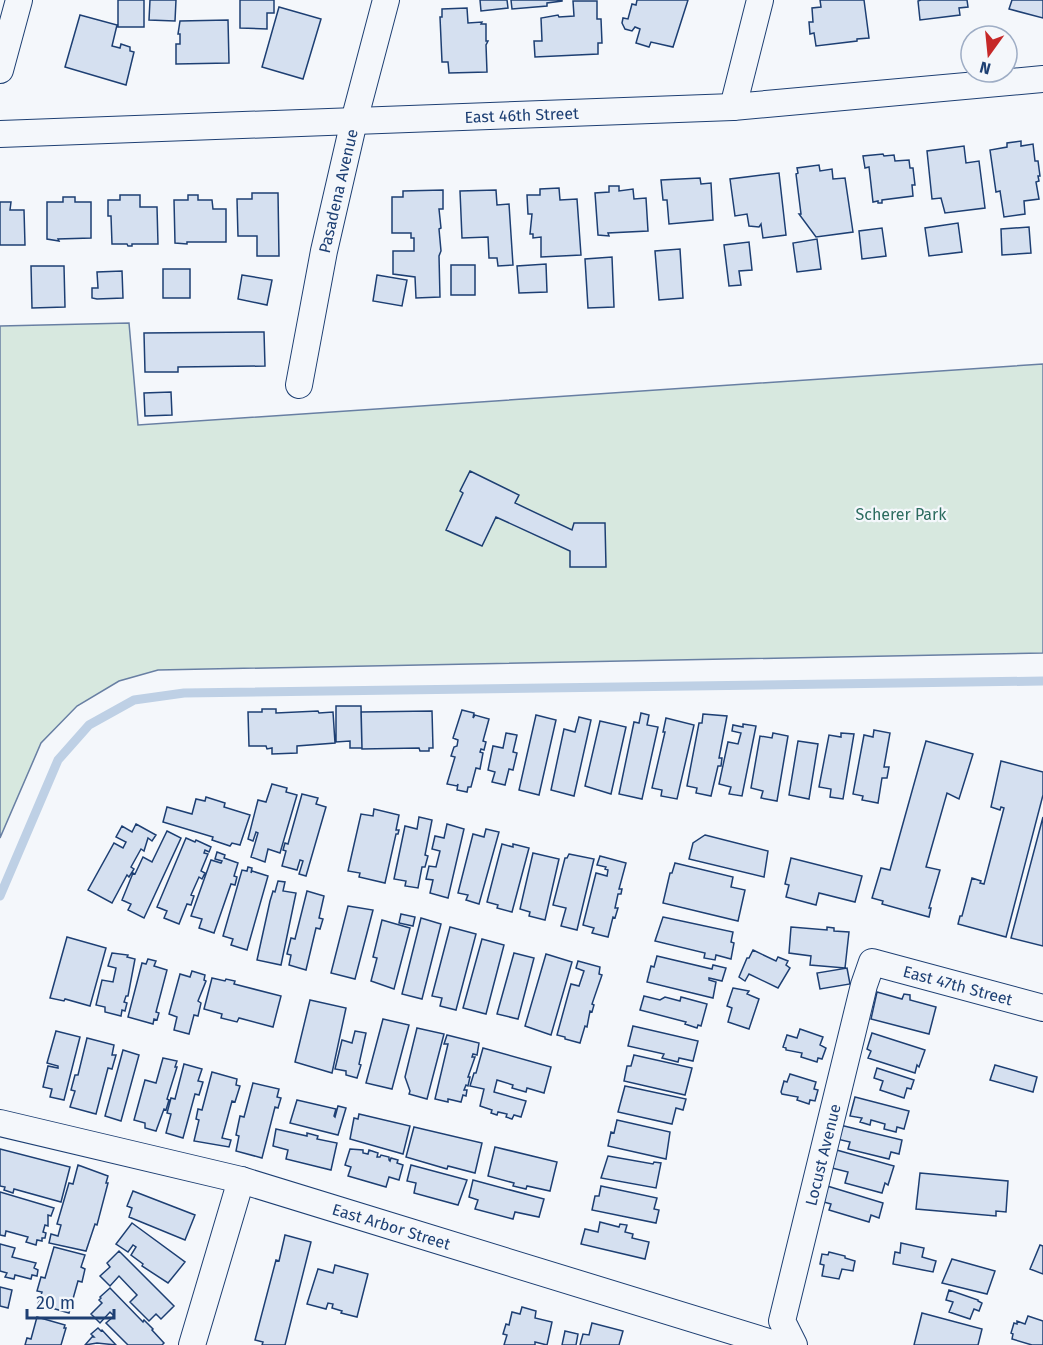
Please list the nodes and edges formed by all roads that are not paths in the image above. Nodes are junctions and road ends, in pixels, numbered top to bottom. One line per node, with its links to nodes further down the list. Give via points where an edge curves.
1 (19, 0): 4 (street)
2 (386, 0): 7 (street, Pasadena Avenue)
3 (760, 0): 6 (street)
4 (0, 70)
5 (1043, 79): 6 (street, East 46th Street)
6 (733, 107): 7 (street, East 46th Street)
7 (354, 121): 8 (street, East 46th Street); 9 (street, Pasadena Avenue)
8 (0, 134)
9 (299, 385)
10 (872, 962): 11 (street, East 47th Street); 16 (street, Locust Avenue, via 782,1321)
11 (1043, 1008)
12 (0, 1123): 13 (street, East Arbor Street)
13 (241, 1180): 14 (street); 15 (street, East Arbor Street)
14 (192, 1345)
15 (778, 1345)
16 (794, 1345)

